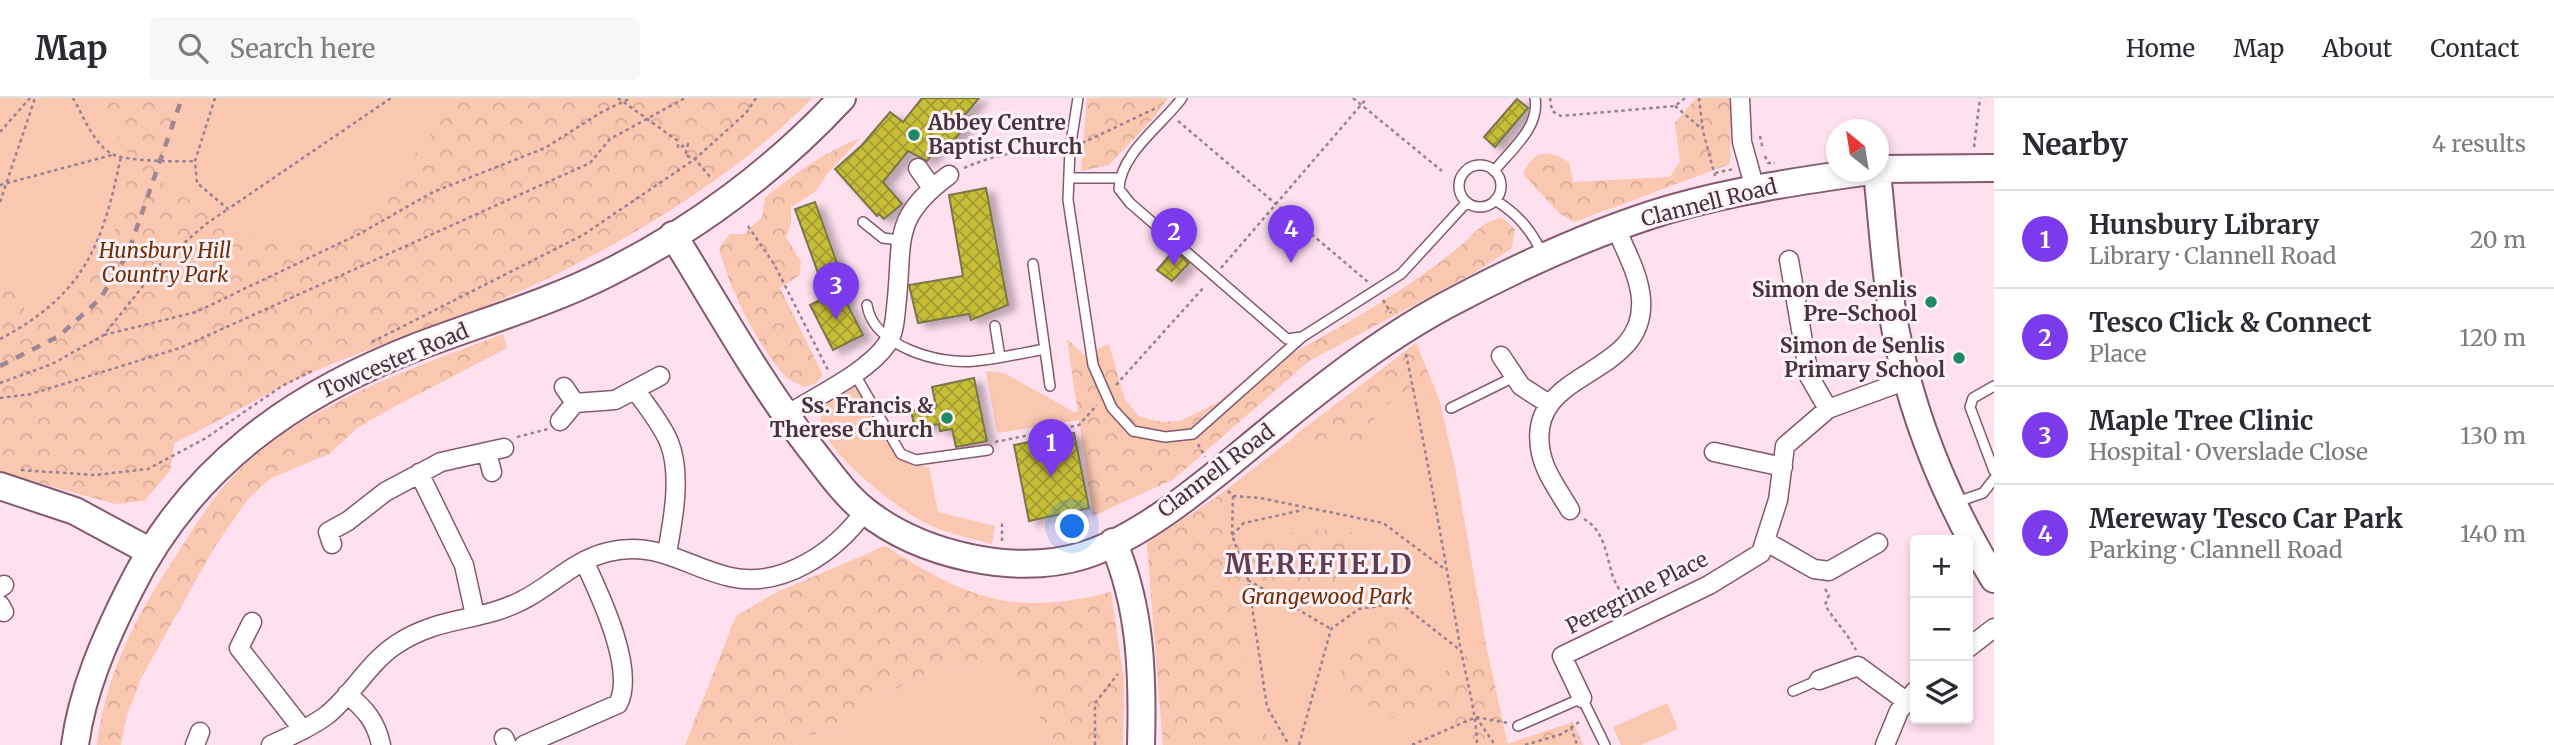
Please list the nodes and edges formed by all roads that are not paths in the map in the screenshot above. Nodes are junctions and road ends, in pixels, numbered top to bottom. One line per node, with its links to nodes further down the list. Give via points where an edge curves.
1 (842, 98): 21 (street, Towcester Road, via 747,186)
2 (1078, 98): 11 (lane)
3 (1182, 98): 12 (lane)
4 (1535, 98): 9 (lane, via 1538,113)
5 (1740, 98): 16 (street, via 1742,142)
6 (918, 168): 15 (street)
7 (1983, 168): 8 (street)
8 (1889, 170)
9 (1494, 171): 17 (lane, via 1500,189); 18 (lane, via 1482,165 1464,172 1459,184)
10 (948, 175): 15 (street)
11 (1069, 178): 12 (lane); 28 (lane, via 1068,201 1093,365 1112,408 1133,431 1165,437 1193,434)
12 (1119, 178): 28 (lane, via 1119,189 1130,203 1265,322 1287,339)
13 (1826, 178): 16 (street, Clannell Road)
14 (1879, 182): 36 (street, via 1897,339)
15 (932, 188): 22 (street, via 907,216)
16 (1755, 189): 20 (street, Clannell Road)
17 (1495, 200): 18 (lane, via 1478,206); 23 (lane, via 1521,218)
18 (1467, 202): 28 (lane, via 1401,274)
19 (863, 222): 22 (lane, via 883,238)
20 (1616, 228): 23 (street, Clannell Road); 42 (street, via 1641,299 1633,335 1613,359 1560,390)
21 (674, 235): 45 (street, Clannell Road); 64 (street, Towcester Road, via 551,300 418,347 340,381 293,408 236,449 187,499)
22 (900, 240): 29 (street)
23 (1543, 256): 62 (street, Clannell Road, via 1452,301 1402,333 1214,476)
24 (1789, 260): 44 (street, via 1810,376)
25 (1033, 264): 30 (lane)
26 (867, 305): 29 (lane, via 869,318)
27 (995, 326): 32 (lane)
28 (1302, 337)
29 (890, 338): 32 (lane, via 938,358 973,362); 33 (street)
30 (1045, 349): 32 (lane); 37 (lane)
31 (1501, 356): 35 (street)
32 (1000, 357)
33 (854, 373): 45 (street); 48 (lane, via 901,454 916,460)
34 (660, 376): 40 (street)
35 (1514, 377): 42 (street); 43 (lane)
36 (1907, 380): 44 (street, Peregrine Place); 57 (street, via 1922,433)
37 (1050, 386)
38 (1994, 386): 52 (lane, via 1973,398 1970,407)
39 (564, 387): 41 (street)
40 (636, 391): 41 (street, via 615,400); 65 (street, via 671,445 673,522)
41 (575, 403): 46 (street)
42 (1549, 404): 58 (street, via 1539,435 1541,452)
43 (1451, 408)
44 (1828, 409): 51 (street, Peregrine Place, via 1786,446)
45 (785, 416): 59 (street, Clannell Road, via 844,492)
46 (560, 421)
47 (505, 448): 50 (street)
48 (988, 450)
49 (1714, 452): 51 (street)
50 (486, 453): 53 (street); 54 (street, via 441,462)
51 (1783, 467): 61 (street, Peregrine Place, via 1779,500)
52 (1994, 471)
53 (492, 472)
54 (419, 473): 60 (street); 68 (street, via 464,565)
55 (6, 478): 64 (street)
56 (1994, 479): 57 (lane, via 1983,493)
57 (1952, 504): 67 (street)
58 (1570, 510)
59 (865, 511): 62 (street, Clannell Road, via 898,532 948,552 1001,562 1052,563); 65 (street, via 848,534 821,555 788,572 758,580 730,577)
60 (326, 531)
61 (1765, 541): 63 (street, via 1821,570); 78 (street, Peregrine Place, via 1761,552 1709,585 1562,656)
62 (1113, 542): 85 (street, via 1131,591 1141,666)
63 (1878, 543)
64 (149, 551): 81 (street, Towcester Road, via 107,634 78,720)
65 (667, 553): 66 (street, via 643,549 610,552)
66 (584, 561): 68 (street, via 523,600); 84 (street, via 632,690 618,704)
67 (1994, 579)
68 (475, 615): 76 (street, via 447,620 395,645)
69 (252, 622): 72 (street)
70 (1994, 628): 71 (street)
71 (1973, 644)
72 (239, 649): 73 (street); 80 (street)
73 (221, 652)
74 (1819, 680): 75 (lane); 77 (street, via 1858,666)
75 (1793, 691)
76 (347, 694): 80 (street); 83 (street, via 366,710 378,729)
77 (1910, 696): 87 (street)
78 (1581, 698): 79 (lane); 86 (lane)
79 (1518, 726)
80 (303, 730): 82 (street)
81 (75, 745)
82 (271, 745)
83 (381, 745)
84 (524, 745)
85 (1141, 745)
86 (1605, 745)
87 (1885, 745)

